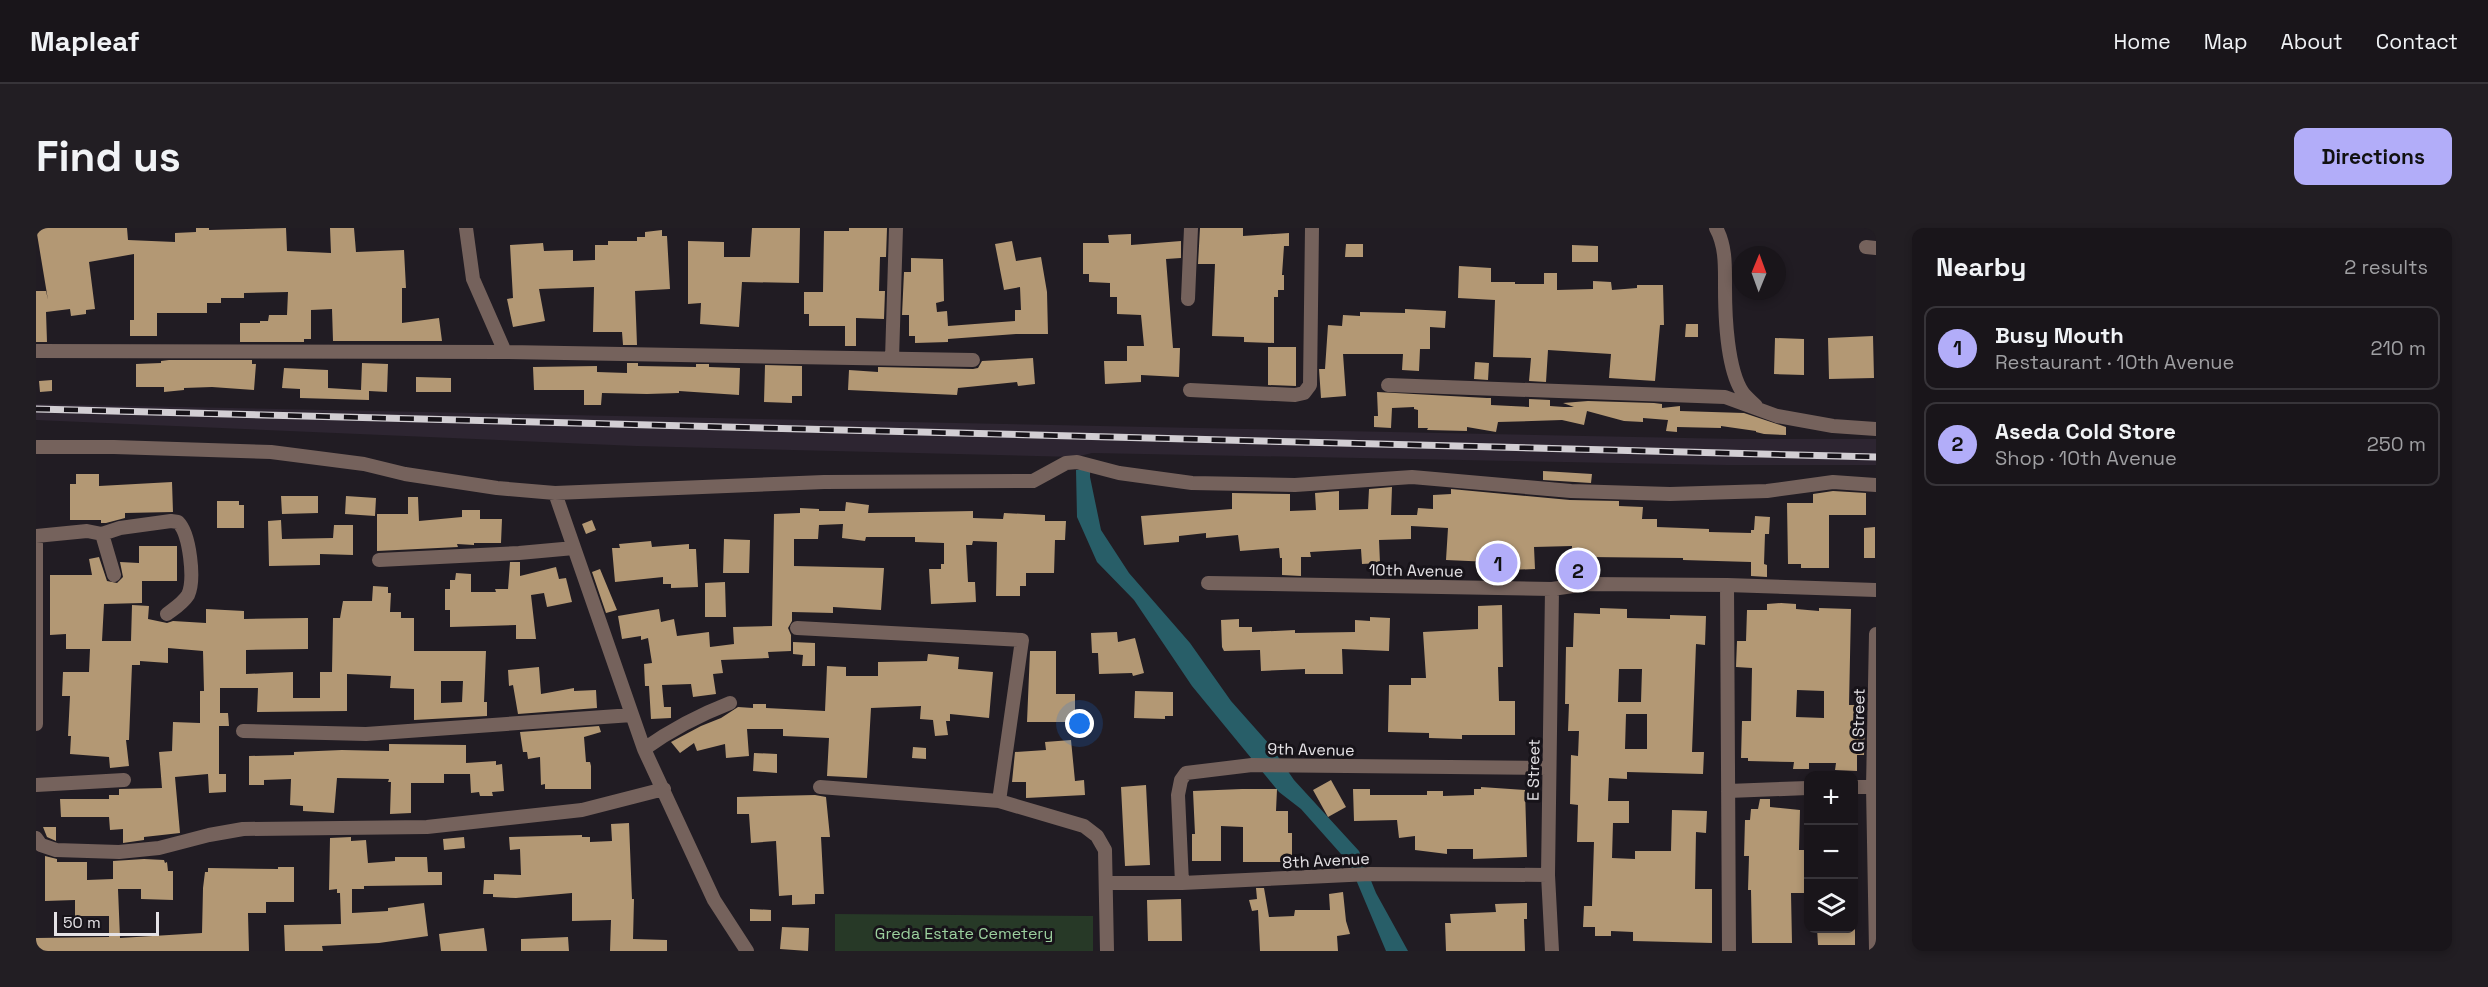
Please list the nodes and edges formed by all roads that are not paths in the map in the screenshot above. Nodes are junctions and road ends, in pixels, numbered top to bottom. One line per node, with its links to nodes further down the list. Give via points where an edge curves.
1 (466, 228): 8 (street, via 473,279)
2 (896, 228): 9 (street)
3 (1191, 228): 6 (street)
4 (1312, 228): 12 (street, via 1310,385 1304,393)
5 (1716, 228): 13 (street, via 1725,259 1725,322 1734,369 1742,392)
6 (1188, 299)
7 (36, 351): 8 (street)
8 (504, 352): 9 (street)
9 (892, 359): 10 (street)
10 (973, 360)
11 (1388, 385): 13 (street, via 1702,395 1725,397)
12 (1190, 390)
13 (1760, 410): 14 (street, via 1777,417)
14 (1876, 429)
15 (36, 447): 17 (street, via 271,452 485,486)
16 (1876, 485): 17 (street, via 1833,482 1767,492 1670,494 1571,491 1412,477 1295,485 1192,483 1119,473 1077,462 1066,463 1033,481 824,482)
17 (555, 493): 21 (street)
18 (102, 534): 19 (street, via 87,531); 23 (street); 28 (street, via 171,521 184,528 191,585 183,601)
19 (36, 536)
20 (36, 544): 33 (street)
21 (574, 548): 22 (street); 32 (street)
22 (379, 560)
23 (114, 575)
24 (1208, 583): 26 (street, 10th Avenue)
25 (1727, 585): 26 (street, 10th Avenue, via 1587,584); 27 (street, 10th Avenue); 44 (street)
26 (1552, 589): 36 (street, E Street)
27 (1876, 590)
28 (167, 614)
29 (797, 628): 45 (street, via 1022,640)
30 (1876, 634): 41 (street, G Street)
31 (730, 703): 35 (street, via 700,714)
32 (632, 715): 34 (street, via 366,734); 35 (street)
33 (36, 724)
34 (243, 730)
35 (644, 749): 43 (street)
36 (1549, 768): 48 (street, E Street); 50 (street, 9th Avenue, via 1252,765 1186,773 1180,780 1178,795)
37 (124, 780): 38 (street)
38 (36, 784)
39 (820, 787): 45 (street)
40 (1858, 787): 41 (street)
41 (1873, 787): 46 (street, G Street)
42 (1804, 788): 44 (street)
43 (664, 789): 47 (street, via 570,812 427,827 243,829 159,848 119,852 56,849 41,845); 52 (street, via 714,900)
44 (1728, 790): 55 (street)
45 (999, 801): 49 (street, via 1084,826 1097,836 1105,850)
46 (1875, 820): 51 (street, G Street)
47 (36, 838)
48 (1548, 875): 50 (street, 8th Avenue, via 1370,874); 54 (street, E Street)
49 (1106, 883): 50 (street, 8th Avenue); 53 (street)
50 (1182, 883)
51 (1876, 950)
52 (747, 951)
53 (1107, 951)
54 (1552, 951)
55 (1729, 951)

